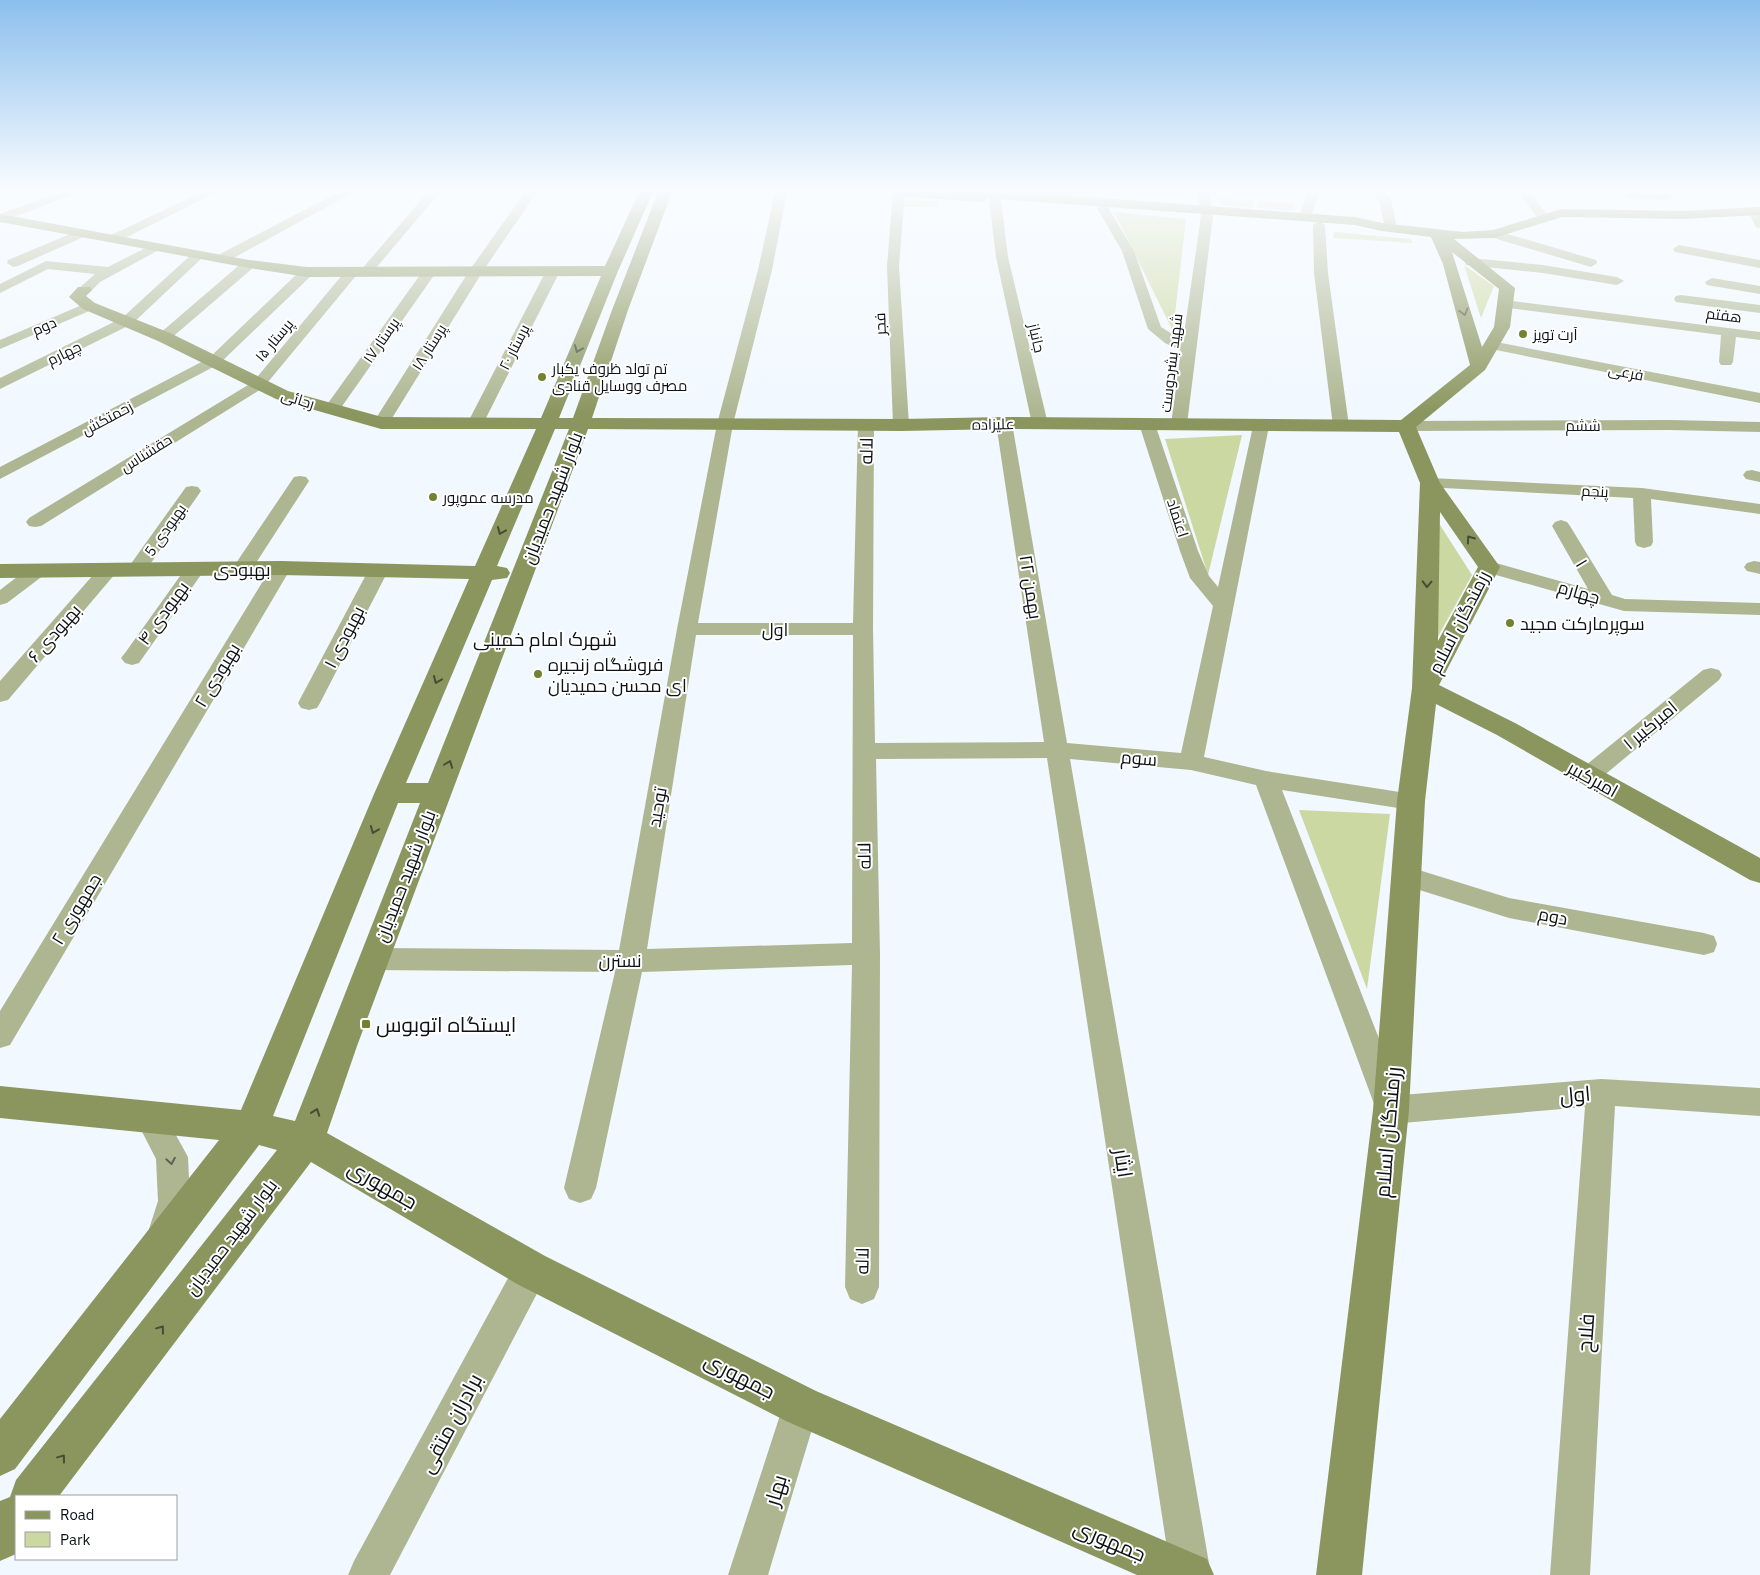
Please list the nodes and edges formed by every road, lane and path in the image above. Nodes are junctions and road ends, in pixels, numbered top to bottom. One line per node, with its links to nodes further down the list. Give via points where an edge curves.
1 (45, 266): 29 (street)
2 (51, 266): 20 (street)
3 (120, 266): 20 (street, دوم)
4 (187, 266): 36 (street, چهارم)
5 (246, 266): 38 (street)
6 (259, 266): 26 (street)
7 (365, 266): 21 (street, پرستار ۱۵)
8 (480, 266): 23 (street, پرستار ۱۸)
9 (613, 266): 25 (street, بلوار شهید حمیدیان)
10 (629, 266): 35 (street, بلوار شهید حمیدیان)
11 (766, 266): 55 (street, توحید)
12 (893, 266): 60 (street, فجر)
13 (1004, 266): 56 (street, جانباز)
14 (1133, 266): 42 (street, via 1155,328 1170,340)
15 (1199, 266): 42 (street, شهید بشردوست)
16 (1321, 266): 62 (street)
17 (1450, 266): 45 (street, one-way to 45)
18 (1476, 266): 33 (street, via 1507,288)
19 (1507, 266): 27 (street)
20 (109, 271): 31 (street, دوم, via 95,279)
21 (360, 271): 22 (street); 26 (street); 47 (street, پرستار ۱۵)
22 (430, 271): 23 (street); 49 (street, پرستار ۱۷)
23 (476, 271): 24 (street); 50 (street, پرستار ۱۸)
24 (553, 271): 25 (street); 53 (street, پرستار ۲۰)
25 (610, 271): 35 (street, بلوار شهید حمیدیان)
26 (307, 272): 43 (street, زحمتکش)
27 (1617, 281)
28 (1712, 282): 30 (street)
29 (0, 289)
30 (1760, 290)
31 (86, 298): 36 (street, رجائی); 41 (street, دوم)
32 (1681, 299): 34 (street)
33 (1505, 304): 37 (street, هفتم); 40 (street, via 1502,327)
34 (1760, 309)
35 (606, 311): 51 (street, بلوار شهید حمیدیان, one-way to 51); 54 (street, بلوار شهید حمیدیان)
36 (127, 321): 38 (street, رجائی); 46 (street, چهارم)
37 (1729, 332): 39 (street, هفتم); 44 (street)
38 (164, 336): 43 (street, رجائی)
39 (1760, 336)
40 (1491, 345): 45 (street); 48 (street, فرعی)
41 (0, 346)
42 (1189, 348): 58 (street, شهید بشردوست)
43 (214, 361): 47 (street, رجائی); 65 (street, زحمتکش)
44 (1726, 362)
45 (1479, 366): 63 (street)
46 (0, 384)
47 (258, 384): 49 (street, رجائی, via 282,396); 71 (street, حقشناس)
48 (1760, 398)
49 (332, 410): 50 (street, رجائی)
50 (382, 423): 53 (street, رجائی)
51 (548, 423): 53 (street, رجائی); 54 (street, رجائی); 83 (street, بلوار شهید حمیدیان, one-way to 83)
52 (1004, 423): 56 (street, علیزاده); 60 (street, علیزاده); 96 (street, ۲۲ بهمن)
53 (475, 424)
54 (580, 424): 55 (street, علیزاده); 84 (street, بلوار شهید حمیدیان)
55 (725, 424): 59 (street, علیزاده); 90 (street, توحید)
56 (1040, 424): 57 (street, علیزاده)
57 (1147, 424): 58 (street, علیزاده); 87 (street, اعتماد, via 1200,578)
58 (1179, 424): 61 (street, علیزاده)
59 (866, 425): 60 (street, علیزاده); 89 (street, لاله)
60 (901, 425)
61 (1261, 426): 62 (street, علیزاده); 87 (street)
62 (1341, 426): 63 (street, علیزاده)
63 (1406, 426): 64 (street, ششم); 67 (street, رزمندگان اسلام)
64 (1760, 427)
65 (0, 474)
66 (300, 481): 77 (street)
67 (1430, 483): 69 (street, پنجم); 74 (street, رزمندگان اسلام, one-way to 67); 93 (street, رزمندگان اسلام, one-way to 93)
68 (192, 491): 79 (street, بهبودی 5)
69 (1642, 493): 70 (street, پنجم); 73 (street)
70 (1760, 509)
71 (35, 522)
72 (1561, 526): 86 (street, ۱)
73 (1644, 542)
74 (1490, 567): 86 (street, چهارم); 93 (street, رزمندگان اسلام)
75 (281, 568): 77 (street, بهبودی); 82 (street, بهبودی); 101 (street, بهبودی ۲)
76 (195, 569): 77 (street, بهبودی); 79 (street, بهبودی); 91 (street, بهبودی ۴)
77 (242, 569)
78 (108, 570): 79 (street, بهبودی); 81 (street, بهبودی); 94 (street, بهبودی ۶)
79 (137, 570)
80 (0, 571): 81 (street, بهبودی)
81 (37, 571): 85 (street)
82 (378, 571): 83 (street, بهبودی); 95 (street, بهبودی ۱)
83 (484, 573): 84 (street, بهبودی); 103 (street, بلوار شهید حمیدیان, one-way to 103)
84 (523, 574): 102 (street, بلوار شهید حمیدیان, one-way to 84)
85 (0, 599)
86 (1604, 599): 88 (street, چهارم, via 1624,605)
87 (1223, 605): 98 (street)
88 (1760, 609)
89 (863, 629): 90 (street, اول); 97 (street, لاله)
90 (687, 630): 110 (street, توحید)
91 (132, 658)
92 (1711, 675): 99 (street, امیرکبیر ۱)
93 (1425, 688): 99 (street, امیرکبیر); 104 (street, رزمندگان اسلام)
94 (0, 695)
95 (310, 703)
96 (1057, 750): 97 (street, سوم); 98 (street, سوم); 130 (street, ایثار)
97 (863, 751): 108 (street, لاله)
98 (1191, 762): 100 (street, سوم)
99 (1588, 776): 105 (street, امیرکبیر)
100 (1266, 778): 104 (street, سوم); 115 (street)
101 (153, 782): 111 (street, جمهوری ۲)
102 (438, 792): 103 (street); 109 (street, بلوار شهید حمیدیان)
103 (388, 794): 117 (street, بلوار شهید حمیدیان, one-way to 117)
104 (1411, 800): 106 (street, رزمندگان اسلام)
105 (1759, 870)
106 (1406, 876): 107 (street, دوم, via 1509,908); 115 (street, رزمندگان اسلام)
107 (1704, 944)
108 (866, 954): 110 (street, نسترن); 122 (street, لاله)
109 (374, 959): 110 (street, نسترن); 118 (street, بلوار شهید حمیدیان, one-way to 109)
110 (632, 960): 119 (street, توحید)
111 (0, 1036)
112 (1601, 1092): 114 (street, اول); 115 (street, اول); 132 (street, فلاح)
113 (0, 1102): 116 (street)
114 (1760, 1102)
115 (1391, 1110): 131 (street, رزمندگان اسلام)
116 (150, 1118): 117 (street); 120 (street, one-way to 120, via 172,1157 174,1201)
117 (251, 1127): 118 (street, جمهوری); 120 (street, بلوار شهید حمیدیان)
118 (306, 1140): 121 (street, جمهوری); 125 (street, بلوار شهید حمیدیان, one-way to 118)
119 (580, 1188)
120 (160, 1246): 124 (street, بلوار شهید حمیدیان)
121 (531, 1270): 123 (street, جمهوری); 128 (street, برادران متقی)
122 (862, 1287)
123 (801, 1406): 129 (street, بهار); 130 (street, جمهوری)
124 (0, 1454)
125 (33, 1495)
126 (15, 1518): 127 (street)
127 (0, 1538)
128 (368, 1575)
129 (748, 1575)
130 (1191, 1575)
131 (1339, 1575)
132 (1570, 1575)

